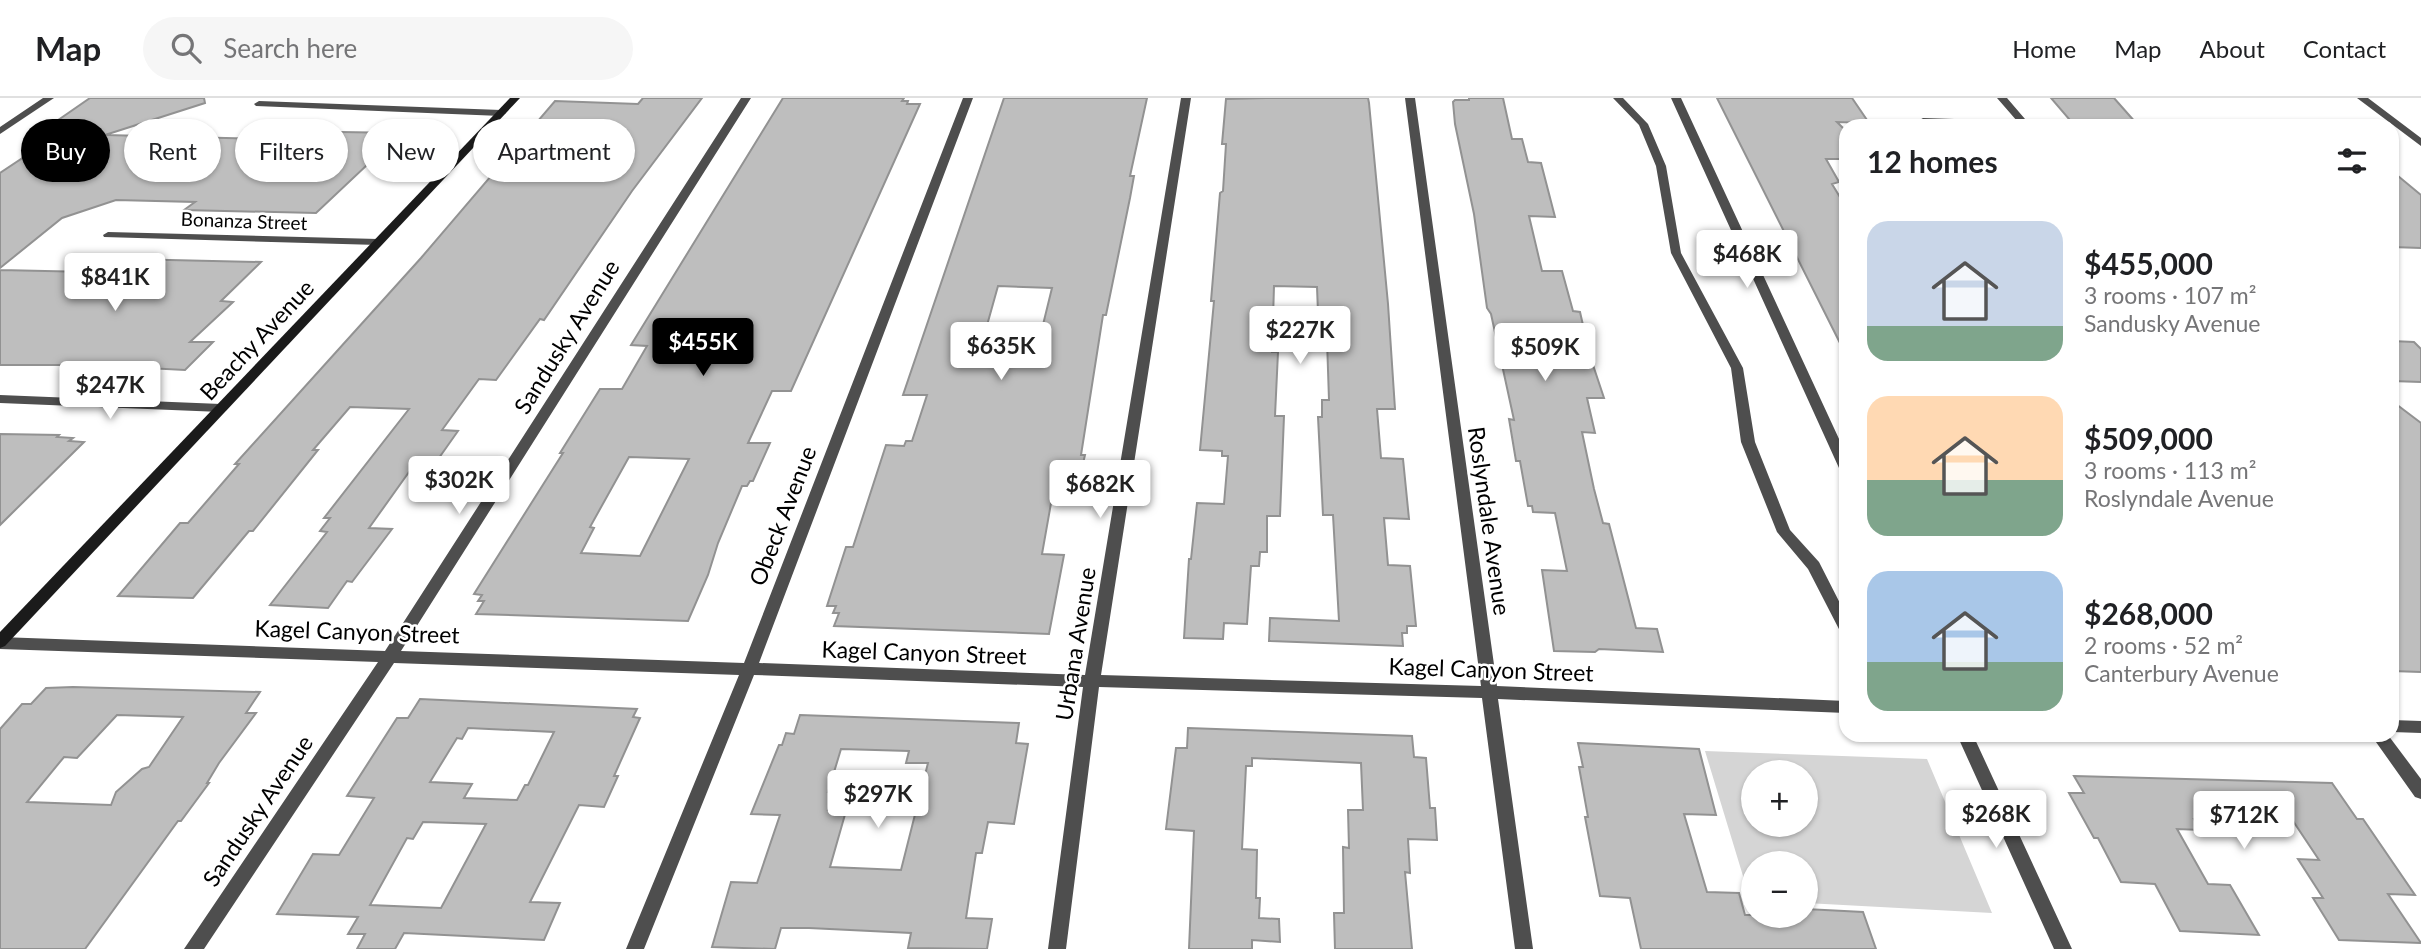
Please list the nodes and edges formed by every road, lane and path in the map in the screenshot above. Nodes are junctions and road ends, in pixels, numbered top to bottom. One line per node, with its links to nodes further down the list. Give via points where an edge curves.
1 (49, 98): 16 (street)
2 (515, 98): 12 (street, Beachy Avenue)
3 (746, 98): 25 (street, Sandusky Avenue)
4 (968, 98): 26 (street, Obeck Avenue)
5 (1186, 98): 27 (street, Urbana Avenue)
6 (1410, 98): 28 (street, Roslyndale Avenue)
7 (1618, 98): 23 (street, via 1643,124 1661,166 1676,253 1737,368 1748,442 1784,532 1814,566)
8 (1676, 98): 22 (street)
9 (2002, 98): 13 (street)
10 (2362, 98): 14 (street)
11 (259, 104): 12 (street)
12 (501, 113): 19 (street, Beachy Avenue)
13 (2020, 119)
14 (2390, 119)
15 (2399, 126): 17 (street)
16 (0, 131)
17 (2421, 143)
18 (108, 235): 19 (street, Bonanza Street)
19 (379, 242): 21 (street, Beachy Avenue)
20 (0, 399): 21 (street)
21 (221, 408): 24 (street, Beachy Avenue)
22 (1839, 450)
23 (1839, 615)
24 (0, 642): 25 (street, Kagel Canyon Street)
25 (390, 656): 26 (street, Kagel Canyon Street); 35 (street, Sandusky Avenue)
26 (748, 669): 27 (street, Kagel Canyon Street); 36 (street, Obeck Avenue)
27 (1092, 681): 28 (street, Kagel Canyon Street); 37 (street, Urbana Avenue)
28 (1489, 692): 29 (street, Kagel Canyon Street); 38 (street, Roslyndale Avenue)
29 (1839, 708)
30 (2399, 726): 31 (street)
31 (2421, 727)
32 (1968, 742): 39 (street)
33 (2384, 742): 34 (street)
34 (2421, 792)
35 (193, 949)
36 (635, 949)
37 (1057, 949)
38 (1524, 949)
39 (2063, 949)

